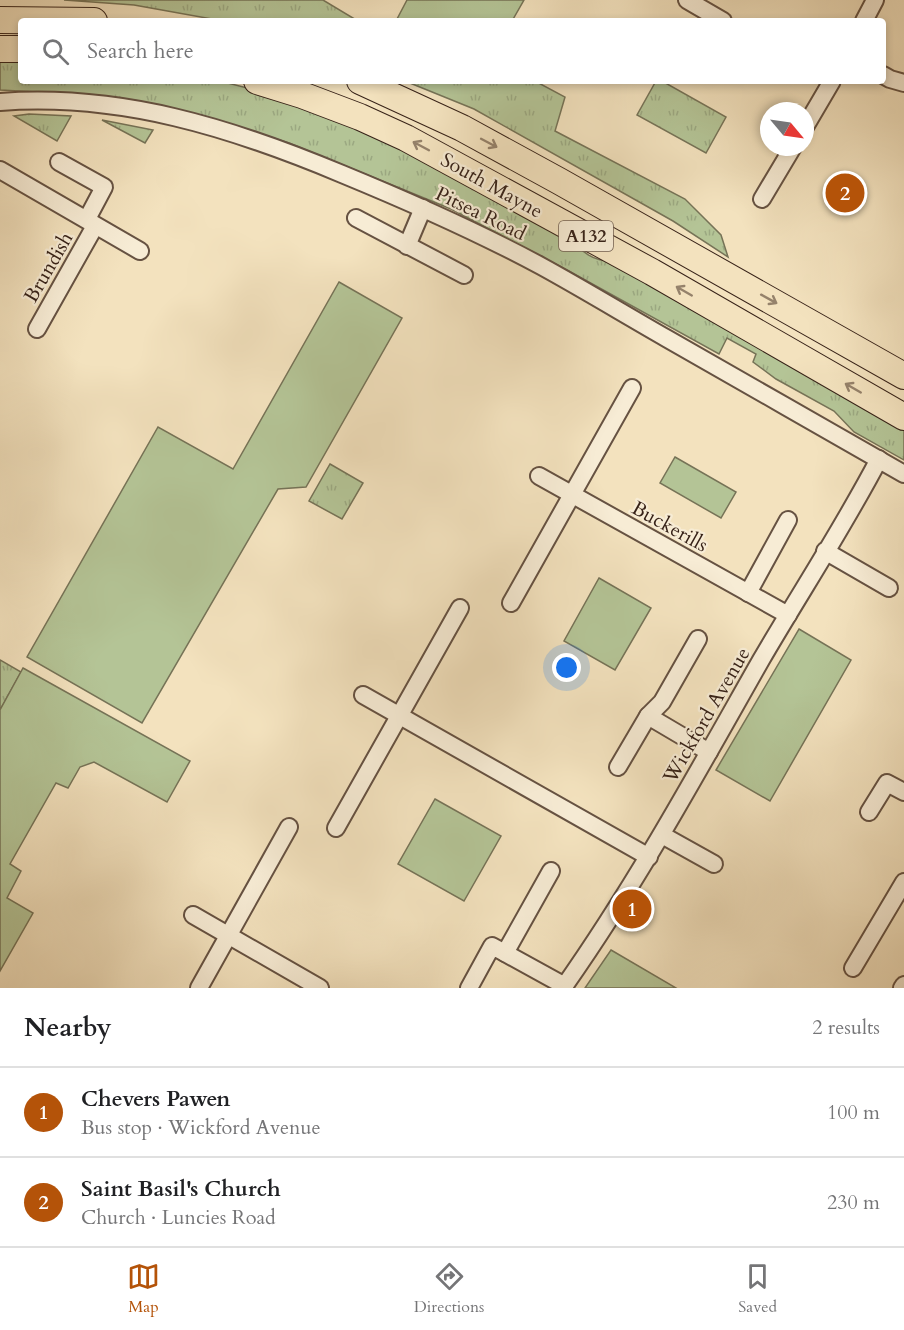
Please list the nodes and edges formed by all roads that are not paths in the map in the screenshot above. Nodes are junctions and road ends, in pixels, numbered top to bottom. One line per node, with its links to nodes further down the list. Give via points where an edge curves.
1 (687, 0): 3 (street)
2 (875, 0): 4 (street)
3 (704, 16)
4 (866, 18)
5 (0, 20): 6 (main road)
6 (18, 20)
7 (0, 49): 8 (main road)
8 (18, 49)
9 (886, 77): 10 (street)
10 (904, 83)
11 (267, 84): 29 (main road, South Mayne / A132, one-way to 11, via 652,272 406,138 350,113)
12 (367, 84): 27 (main road, South Mayne / A132, one-way to 27, via 462,128)
13 (829, 84): 15 (street)
14 (0, 102): 20 (street, Pitsea Road, via 98,102 174,117 304,158)
15 (814, 111)
16 (788, 156): 19 (street)
17 (59, 162): 22 (street, via 104,188)
18 (0, 170): 22 (street, Brundish)
19 (762, 199)
20 (423, 208): 23 (street); 30 (street, Pitsea Road, via 541,266)
21 (356, 218): 23 (street)
22 (91, 222): 24 (street, Brundish); 26 (street, Brundish)
23 (407, 246): 25 (street)
24 (140, 251)
25 (464, 275)
26 (37, 329)
27 (904, 376)
28 (632, 388): 33 (street)
29 (904, 417)
30 (879, 459): 31 (street, Pitsea Road); 35 (street, Wickford Avenue)
31 (904, 474)
32 (539, 476): 33 (street, Buckerills)
33 (572, 494): 37 (street, Buckerills); 38 (street)
34 (789, 520): 37 (street)
35 (825, 551): 36 (street); 40 (street, Wickford Avenue)
36 (889, 588)
37 (748, 593): 40 (street, Buckerills)
38 (511, 603)
39 (460, 608): 43 (street)
40 (788, 615): 45 (street, Wickford Avenue)
41 (698, 639): 44 (street, via 662,702)
42 (363, 695): 43 (street)
43 (400, 715): 50 (street); 52 (street)
44 (648, 716): 45 (street); 46 (street)
45 (709, 752): 51 (street, Wickford Avenue)
46 (618, 767)
47 (904, 792): 48 (street, via 887,783)
48 (869, 812)
49 (289, 827): 57 (street)
50 (336, 828)
51 (662, 835): 52 (street, Wickford Avenue); 53 (street)
52 (649, 857): 60 (street, Wickford Avenue)
53 (714, 864)
54 (551, 871): 58 (street)
55 (904, 882): 59 (street)
56 (193, 915): 57 (street)
57 (229, 936): 61 (street); 62 (street)
58 (505, 953): 60 (street); 63 (street, via 492,946)
59 (853, 968)
60 (564, 987)
61 (198, 988)
62 (320, 988)
63 (469, 988)

